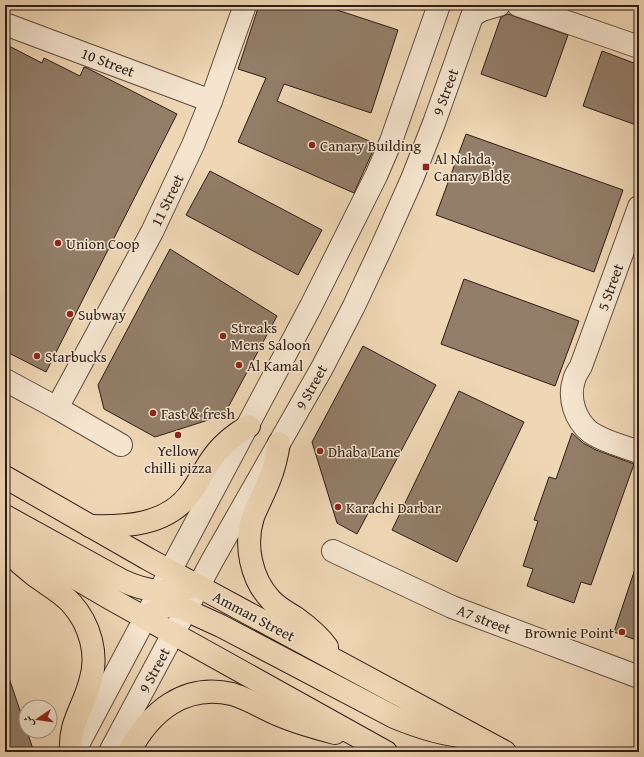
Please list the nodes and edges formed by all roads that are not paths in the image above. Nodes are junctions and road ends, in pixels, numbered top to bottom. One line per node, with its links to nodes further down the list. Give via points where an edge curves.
1 (245, 5): 8 (street, 11 Street)
2 (439, 5): 12 (street, via 376,176)
3 (499, 5): 5 (street)
4 (518, 5): 7 (street)
5 (475, 10): 13 (street, 9 Street, via 412,179 383,244 322,368)
6 (5, 24): 8 (street, 10 Street)
7 (639, 47)
8 (211, 101): 11 (street, 11 Street, via 152,232)
9 (639, 207): 15 (street, 5 Street, via 571,393 580,422 590,432)
10 (5, 380): 11 (street)
11 (57, 408): 14 (street)
12 (249, 426): 18 (main road, via 237,433 217,452 189,495 173,510 154,520 138,524); 22 (street)
13 (279, 443): 23 (street, 9 Street); 28 (main road, via 276,461 250,532 250,557 253,569 272,601 311,630)
14 (121, 446)
15 (639, 452)
16 (5, 477): 18 (main road, Amman Street)
17 (5, 516): 24 (main road, via 127,583)
18 (90, 526): 22 (main road, Amman Street)
19 (5, 537): 26 (main road)
20 (5, 549): 32 (main road, via 71,603 90,635 94,656 92,678 72,730)
21 (334, 551): 29 (street, A7 street, via 452,607)
22 (171, 571): 23 (main road, Amman Street); 24 (street)
23 (199, 586): 24 (main road); 25 (street, 9 Street); 28 (main road, Amman Street)
24 (160, 592): 26 (street)
25 (186, 610): 26 (main road, via 165,607); 27 (street, 9 Street); 31 (main road, via 394,717 436,732)
26 (146, 618): 27 (main road); 32 (street)
27 (174, 633): 30 (main road); 33 (street, 9 Street)
28 (338, 661): 31 (main road, Amman Street)
29 (639, 676)
30 (360, 738): 34 (main road, via 298,723 232,694 217,692 189,695 173,701 149,722); 35 (main road)
31 (480, 738): 36 (main road, Amman Street)
32 (73, 752)
33 (110, 752)
34 (129, 752)
35 (386, 752)
36 (505, 752)

